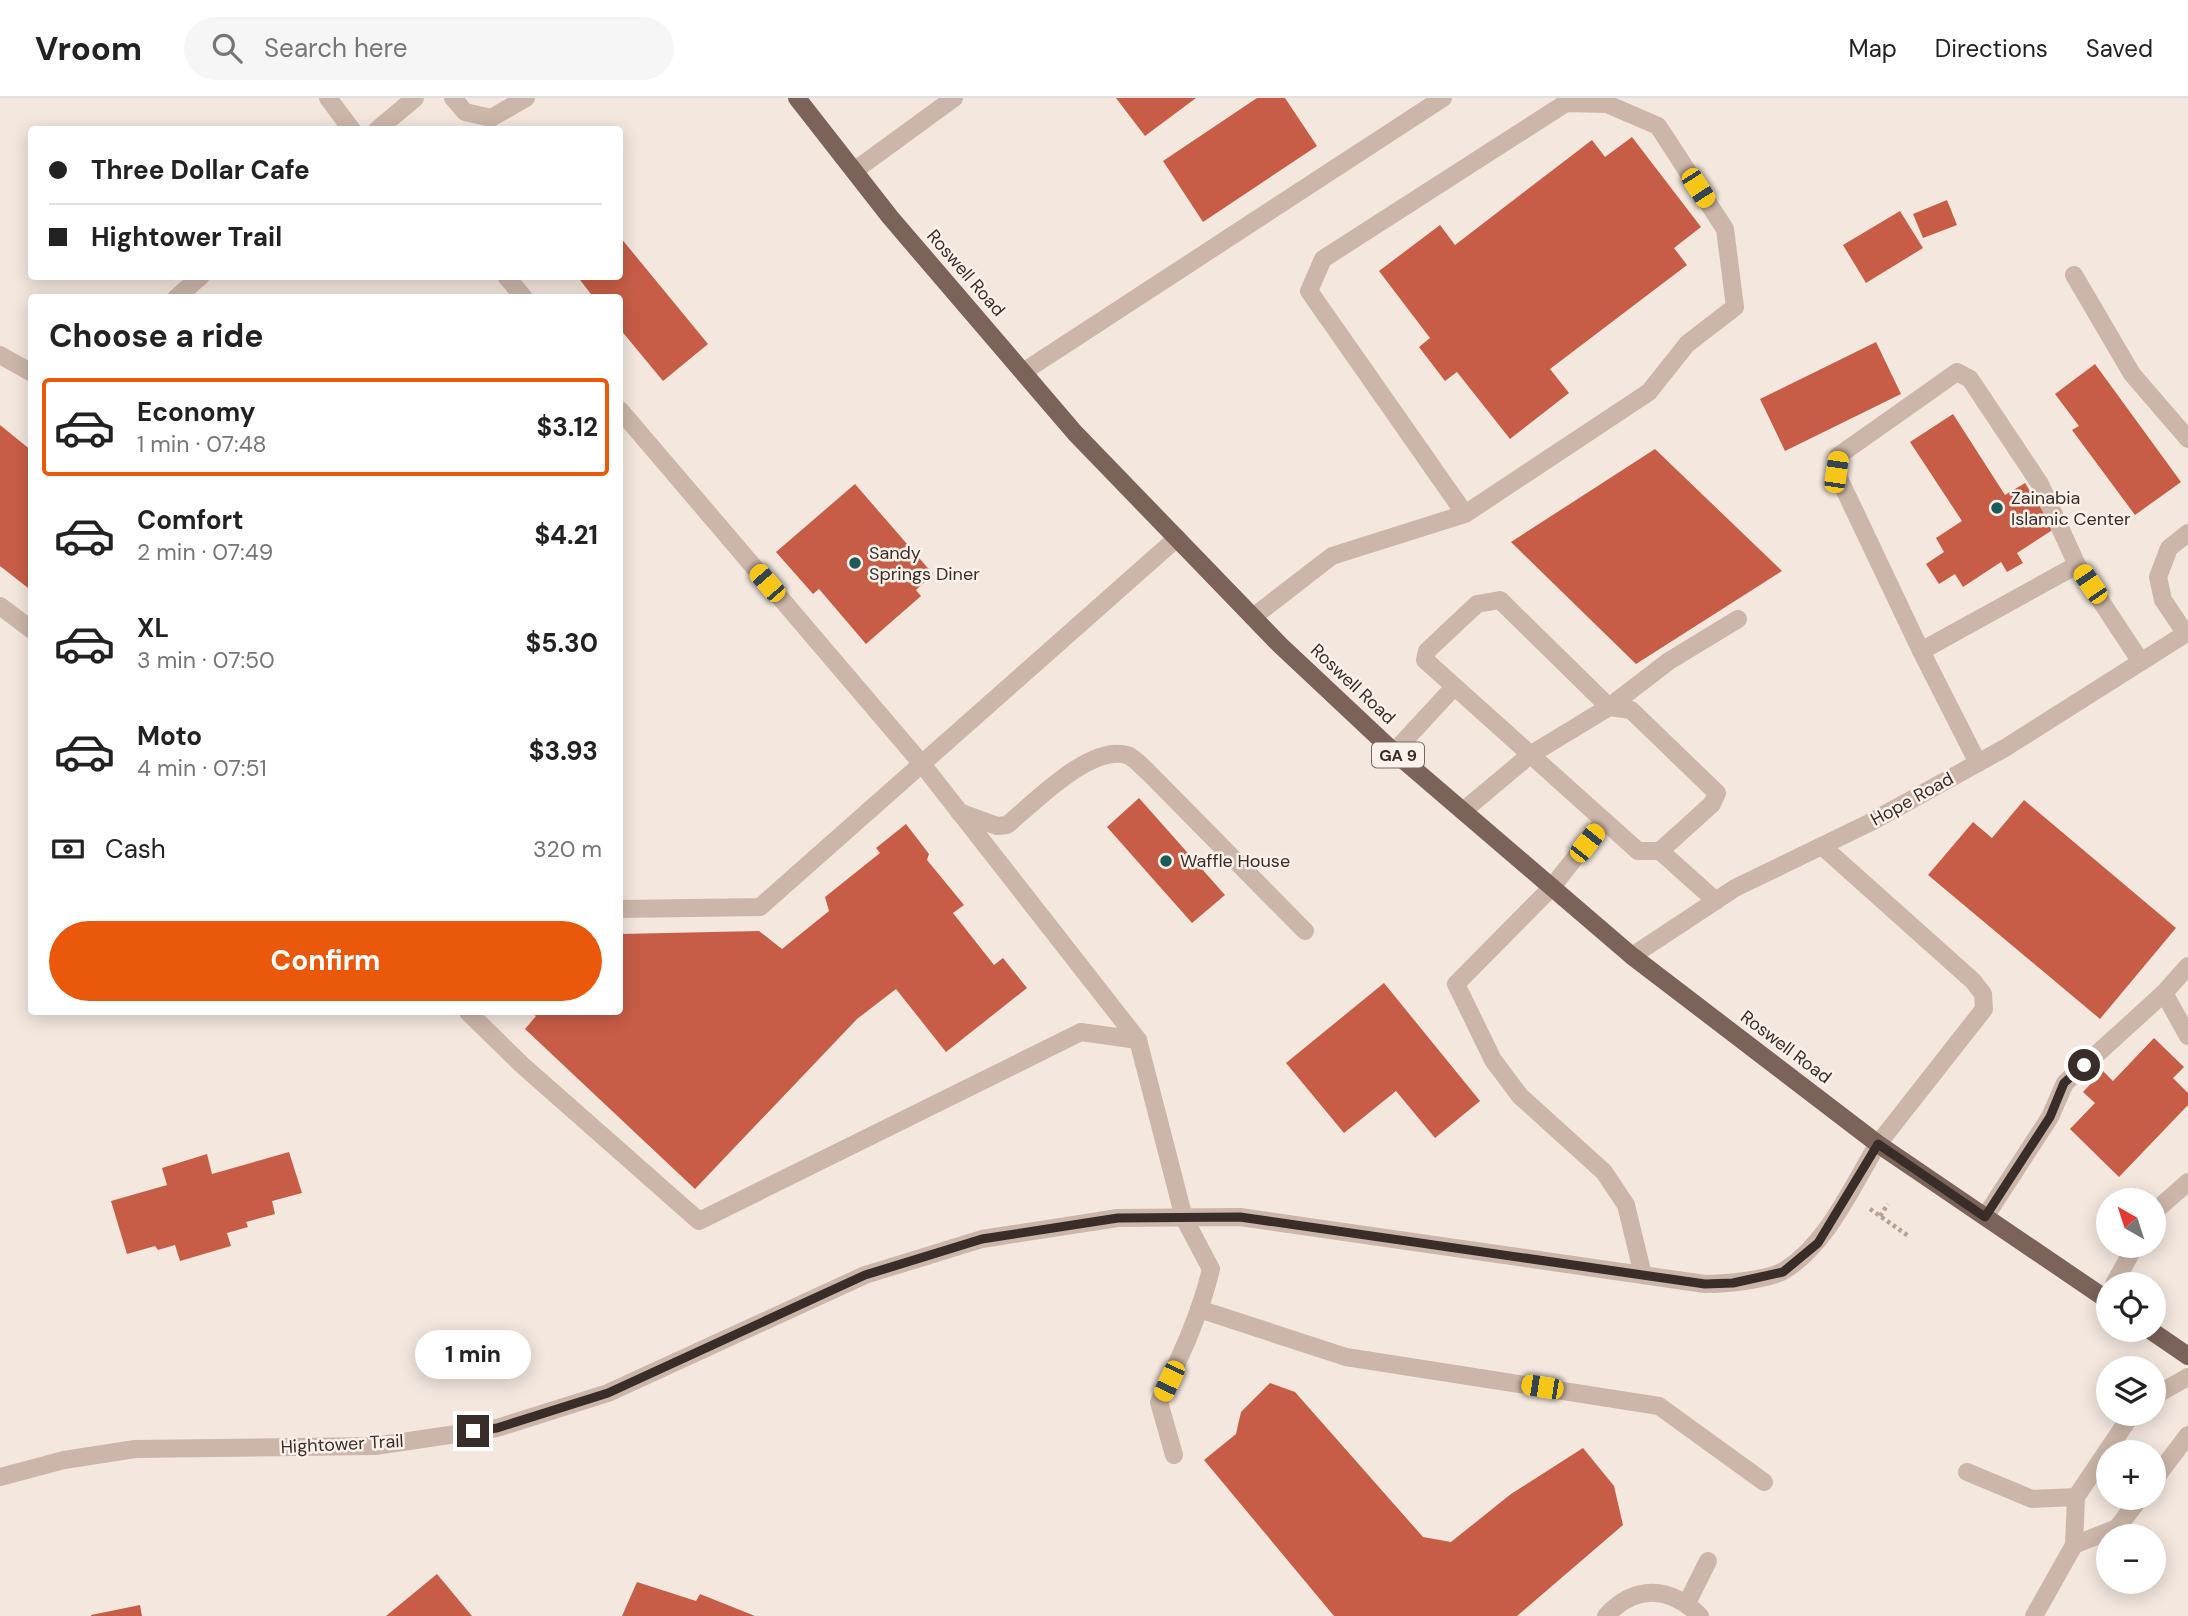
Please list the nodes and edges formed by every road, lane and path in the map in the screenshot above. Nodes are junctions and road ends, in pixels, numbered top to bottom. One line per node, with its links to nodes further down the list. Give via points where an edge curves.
1 (328, 98): 8 (street)
2 (415, 98): 9 (street)
3 (453, 98): 4 (street, via 465,112 491,118)
4 (526, 98)
5 (797, 98): 10 (main road, Roswell Road / GA 9)
6 (954, 98): 10 (street)
7 (1443, 98): 18 (street)
8 (349, 126)
9 (382, 126)
10 (854, 171): 18 (main road, Roswell Road / GA 9)
11 (2074, 275): 20 (street, via 2132,374)
12 (196, 280): 14 (street)
13 (509, 280): 15 (street)
14 (181, 294)
15 (521, 294)
16 (0, 355): 17 (street)
17 (28, 371)
18 (1023, 372): 23 (main road, Roswell Road / GA 9)
19 (623, 414): 37 (street)
20 (2188, 439)
21 (1465, 514): 21 (street, via 1649,392 1687,344 1735,307 1725,229 1658,126 1607,104 1566,103 1323,259 1309,291); 26 (street, via 1332,555)
22 (2188, 533): 29 (street, via 2169,548 2158,577 2163,600)
23 (1177, 538): 26 (main road, Roswell Road / GA 9); 37 (street)
24 (2077, 565): 30 (street); 30 (street, via 2040,484 1970,379 1957,372 1838,456 1836,472); 31 (street)
25 (0, 606): 28 (street)
26 (1253, 617): 34 (main road, Roswell Road / GA 9)
27 (1738, 619): 33 (street, via 1669,661)
28 (28, 627)
29 (2187, 633): 31 (street, Hope Road)
30 (1921, 651): 36 (street)
31 (2141, 662): 36 (street, Hope Road)
32 (1454, 687): 33 (street, via 1425,660 1427,651 1477,604 1500,600); 34 (street); 35 (street)
33 (1609, 707): 35 (street); 42 (street, via 1631,710 1717,793 1712,804)
34 (1394, 752): 38 (main road, Roswell Road / GA 9)
35 (1530, 755): 38 (street); 40 (street)
36 (1978, 763): 41 (street, Hope Road)
37 (922, 764): 39 (street); 45 (street, via 760,907)
38 (1463, 811): 43 (main road, Roswell Road / GA 9)
39 (959, 812): 46 (street, via 997,826 1007,825 1079,766 1104,754 1128,755); 52 (street)
40 (1604, 821): 42 (street, via 1638,851); 43 (street)
41 (1822, 846): 44 (street, Hope Road); 53 (street, Hightower Trail, via 1983,994 1984,1009)
42 (1660, 850): 44 (street)
43 (1552, 887): 47 (main road, Roswell Road / GA 9); 62 (street, via 1456,984 1493,1060 1520,1096 1604,1172 1626,1205)
44 (1716, 901): 47 (street, Hope Road)
45 (623, 909)
46 (1305, 931)
47 (1632, 957): 53 (main road, Roswell Road / GA 9)
48 (2188, 967): 49 (street)
49 (2164, 993): 51 (street); 59 (street, via 2064,1083 2050,1117)
50 (471, 1015): 52 (street, via 699,1221 1081,1032)
51 (2188, 1036)
52 (1138, 1040): 60 (street)
53 (1878, 1144): 59 (main road, Roswell Road / GA 9); 62 (street, Hightower Trail, via 1818,1243 1783,1272 1705,1284)
54 (2188, 1181): 55 (street)
55 (2166, 1201)
56 (1888, 1204): 58 (path)
57 (1869, 1208): 58 (path)
58 (1880, 1216): 61 (path)
59 (1985, 1217): 63 (main road, Roswell Road / GA 9)
60 (1184, 1218): 62 (street, Hightower Trail, via 1240,1217); 64 (street, via 1211,1269); 74 (street, Hightower Trail, via 1118,1218 982,1239 878,1270 608,1393 497,1428 375,1446 135,1449 64,1460)
61 (1910, 1237)
62 (1643, 1275)
63 (2096, 1286)
64 (1199, 1309): 71 (street, via 1159,1402); 75 (street, via 1346,1357 1659,1406)
65 (2166, 1341): 66 (main road)
66 (2188, 1356)
67 (2188, 1377): 68 (street)
68 (2166, 1389)
69 (2124, 1426): 76 (street)
70 (2188, 1435): 72 (street)
71 (1174, 1455)
72 (2166, 1464)
73 (1967, 1472): 76 (street, via 2032,1500)
74 (0, 1477)
75 (1765, 1482)
76 (2076, 1497): 78 (street)
77 (2131, 1510): 78 (street, via 2117,1528)
78 (2074, 1545): 82 (street)
79 (1708, 1561): 80 (street)
80 (1694, 1609): 81 (street, via 1670,1595 1652,1592 1634,1595)
81 (1606, 1616)
82 (2034, 1616)

